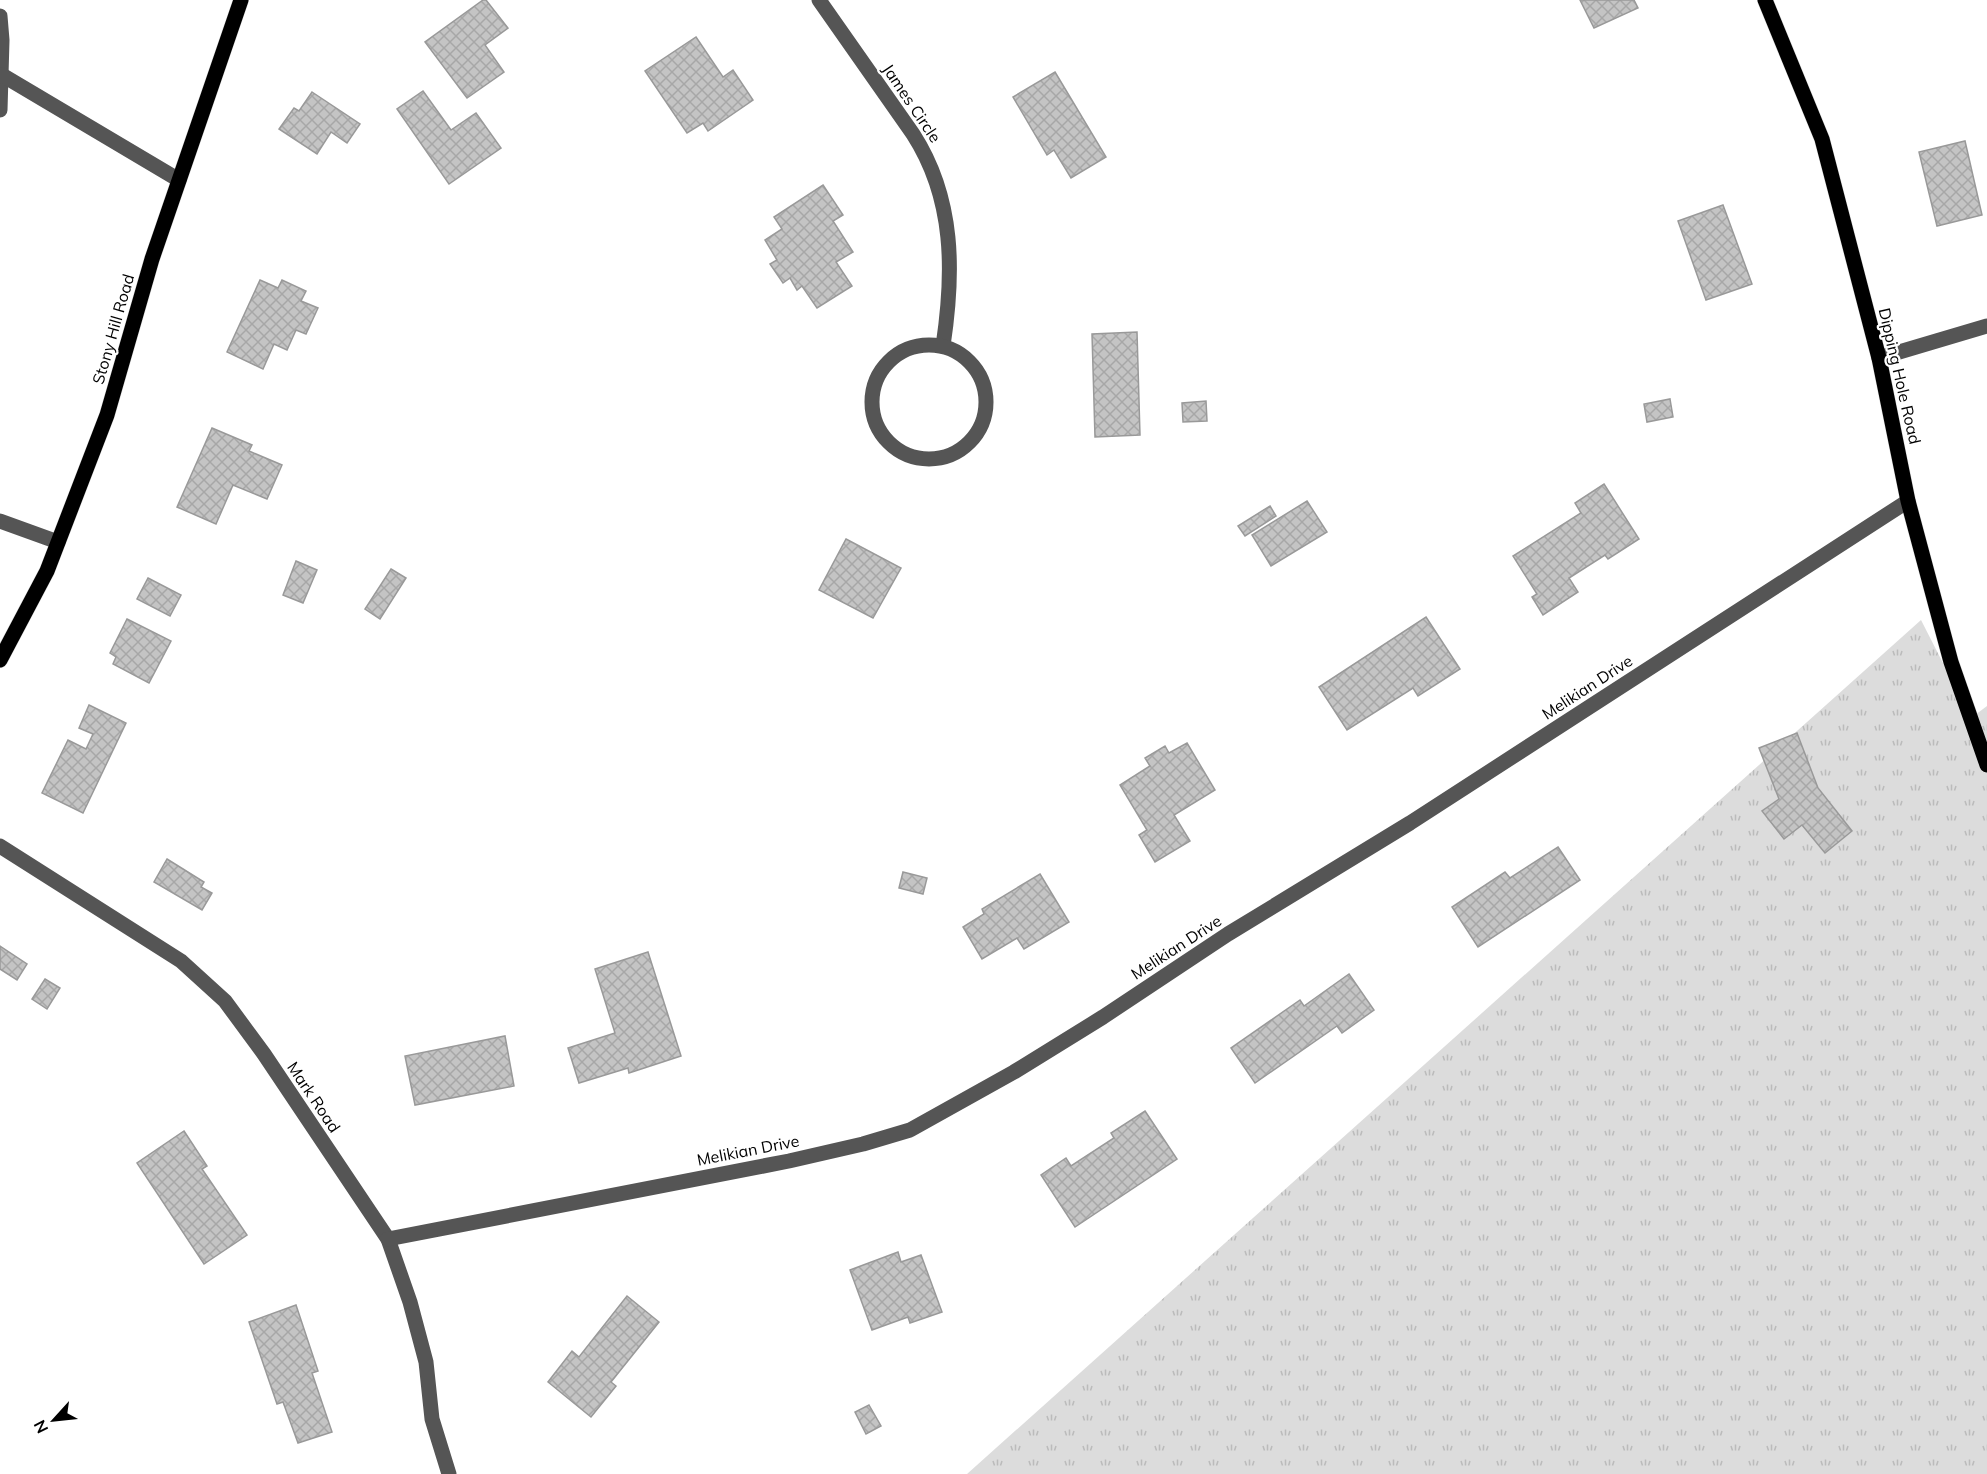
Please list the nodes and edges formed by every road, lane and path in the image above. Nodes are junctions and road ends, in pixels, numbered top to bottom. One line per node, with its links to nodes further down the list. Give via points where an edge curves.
1 (241, 0): 7 (main road, Stony Hill Road)
2 (819, 0): 9 (street, James Circle, via 913,134 934,173 946,219 951,265)
3 (1765, 0): 10 (main road, Dipping Hole Road, via 1822,138)
4 (0, 16): 5 (street)
5 (1, 76): 6 (street); 7 (street)
6 (0, 110)
7 (179, 180): 13 (main road, Stony Hill Road, via 107,415)
8 (1987, 326): 10 (street)
9 (943, 346): 9 (street, via 958,352 981,376 986,408 982,424 962,449 931,459 915,457 900,451 878,427 872,395 876,379 896,355 911,347)
10 (1879, 358): 11 (main road, Dipping Hole Road)
11 (1908, 501): 15 (main road, Dipping Hole Road, via 1951,662); 17 (street, Melikian Drive, via 1103,1017 910,1130 789,1161)
12 (0, 521): 13 (street)
13 (58, 542): 14 (main road, Stony Hill Road)
14 (0, 660)
15 (1987, 765)
16 (0, 846): 17 (street, Mark Road, via 181,961 225,1002)
17 (388, 1239): 18 (street, Mark Road, via 426,1362 432,1419)
18 (449, 1474)

